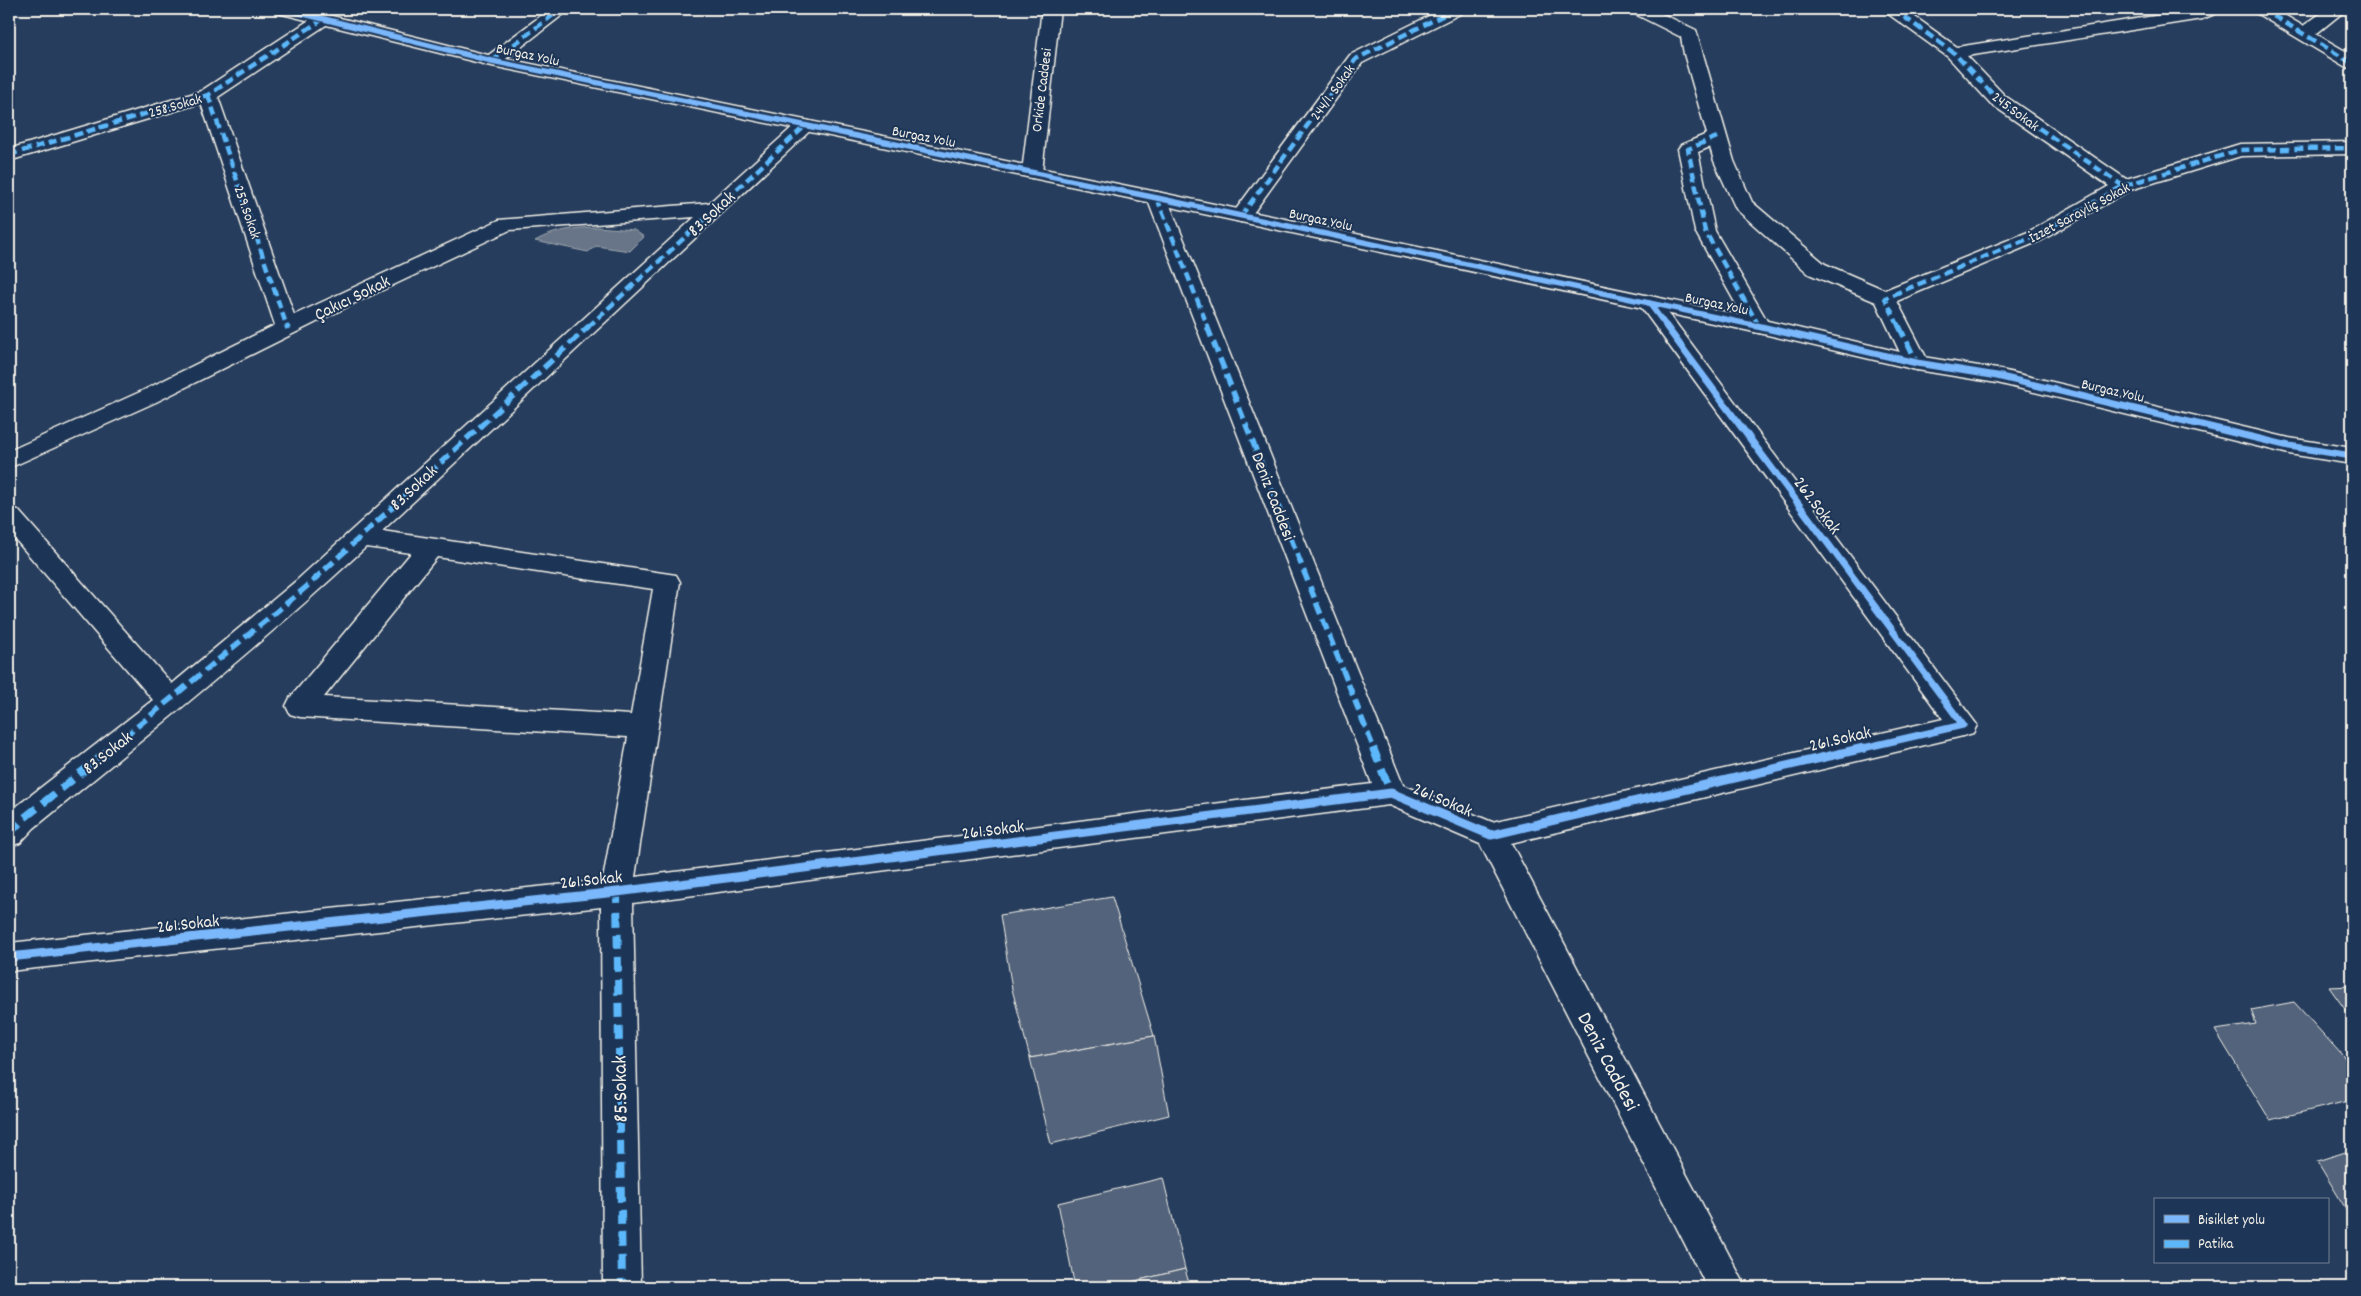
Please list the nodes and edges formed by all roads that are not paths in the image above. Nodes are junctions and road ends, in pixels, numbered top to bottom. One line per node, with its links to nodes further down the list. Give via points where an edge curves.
1 (561, 9): 13 (street)
2 (1051, 9): 20 (street, Orkide Caddesi)
3 (1456, 9): 24 (street, 244/1. Sokak, via 1356,59)
4 (1639, 9): 17 (street, via 1690,34)
5 (1893, 9): 12 (street, 245.Sokak)
6 (2211, 9): 12 (street, via 2202,14)
7 (2262, 9): 11 (street)
8 (2338, 9): 11 (street)
9 (294, 10): 10 (street, Burgaz Yolu)
10 (323, 18): 13 (street, Burgaz Yolu); 15 (street, 258.Sokak)
11 (2304, 34): 14 (street)
12 (1954, 53): 21 (street, 245.Sokak, via 1998,100)
13 (492, 61): 16 (street, Burgaz Yolu)
14 (2352, 63)
15 (208, 95): 19 (street, 258.Sokak); 28 (street, 259.Sokak)
16 (805, 126): 20 (street, Burgaz Yolu); 23 (street, 83.Sokak)
17 (1717, 136): 25 (street, via 1743,205 1816,269); 27 (street, via 1688,149 1705,231)
18 (2352, 148): 21 (street, İzzet Sarayliç Sokak, via 2240,150)
19 (9, 155)
20 (1032, 172): 22 (street, Burgaz Yolu)
21 (2123, 186): 25 (street, İzzet Sarayliç Sokak, via 2035,236)
22 (1157, 198): 24 (street, Burgaz Yolu); 38 (street, Deniz Caddesi)
23 (715, 209): 28 (street, Çakıcı Sokak, via 506,224 346,298); 33 (street, 83.Sokak)
24 (1241, 216): 26 (street, Burgaz Yolu)
25 (1885, 298): 29 (street)
26 (1649, 302): 27 (street, Burgaz Yolu); 36 (street, 262.Sokak)
27 (1758, 326): 29 (street, Burgaz Yolu)
28 (288, 329): 31 (street, Çakıcı Sokak, via 148,398)
29 (1917, 363): 30 (street, Burgaz Yolu, via 1996,376 2289,446)
30 (2352, 456)
31 (9, 460)
32 (9, 516): 35 (street)
33 (360, 536): 34 (street); 35 (street, 83.Sokak, via 305,588)
34 (431, 547): 37 (street, 85.Sokak, via 667,582); 37 (street, via 300,706)
35 (170, 702): 39 (street, 83.Sokak, via 22,819)
36 (1963, 725): 40 (street, 261.Sokak)
37 (645, 727): 41 (street, 85.Sokak)
38 (1391, 794): 40 (street, 261.Sokak); 41 (street, 261.Sokak)
39 (9, 834)
40 (1491, 835): 44 (street, Deniz Caddesi)
41 (617, 892): 42 (street, 261.Sokak); 43 (street, 85.Sokak)
42 (9, 957)
43 (622, 1287)
44 (1727, 1287)

